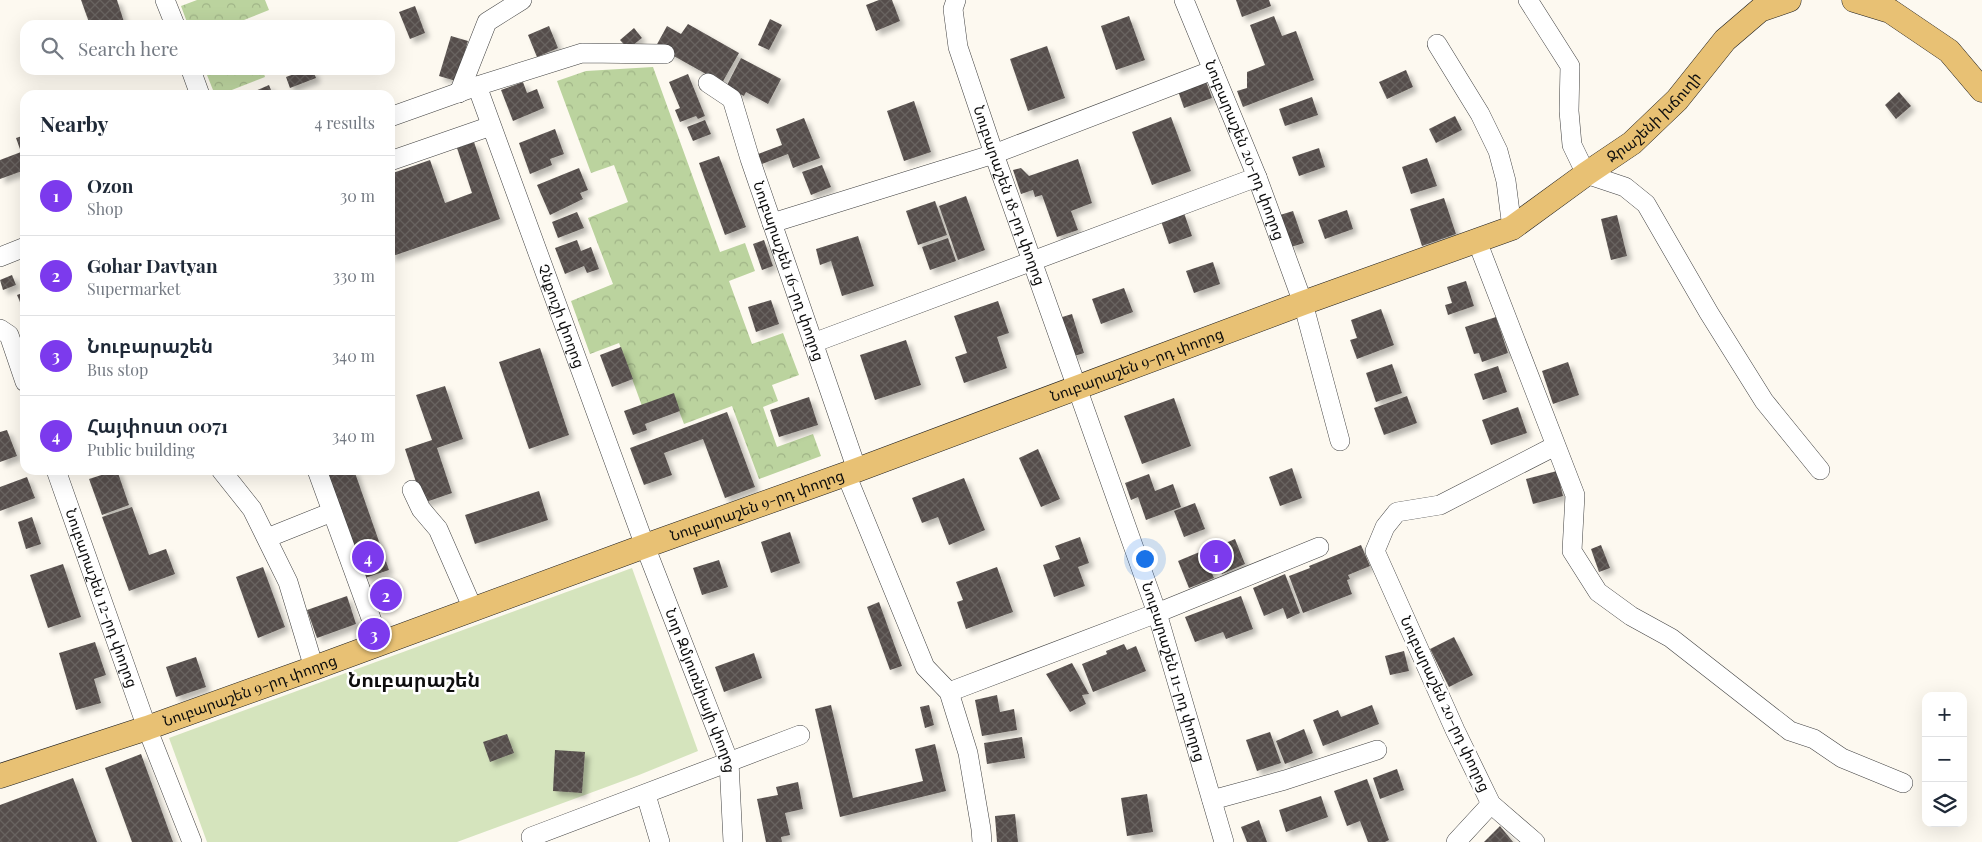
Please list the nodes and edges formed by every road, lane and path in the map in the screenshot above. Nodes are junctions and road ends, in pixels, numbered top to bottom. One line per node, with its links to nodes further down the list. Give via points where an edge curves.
1 (166, 0): 8 (street)
2 (522, 0): 17 (street, via 487,22)
3 (956, 0): 20 (street, Նուբարաշեն 18-րդ փողոց, via 953,10 958,46)
4 (1184, 0): 11 (street, Նուբարաշեն 20-րդ փողոց)
5 (1528, 0): 22 (street, via 1570,66 1572,145)
6 (1789, 0): 22 (main road, Ջրաշենի խճուղի, via 1760,10 1724,40 1677,100 1632,143)
7 (1854, 0): 16 (main road, via 1890,10 1949,51)
8 (172, 20)
9 (1437, 44): 25 (street, via 1480,114 1498,151 1506,181)
10 (665, 54): 14 (street, via 582,53)
11 (1213, 70): 20 (street); 23 (street, Նուբարաշեն 20-րդ փողոց)
12 (193, 75): 15 (street)
13 (708, 83): 24 (street, Նուբարաշեն 16-րդ փողոց, via 732,99)
14 (477, 86): 17 (street); 19 (street, Չնքուշի փողոց)
15 (198, 90)
16 (1982, 90)
17 (459, 93): 18 (street)
18 (395, 115)
19 (491, 126): 21 (street); 45 (street, Չնքուշի փողոց)
20 (994, 154): 24 (street); 29 (street, Նուբարաշեն 18-րդ փողոց)
21 (395, 159)
22 (1586, 174): 25 (main road, Ջրաշենի խճուղի); 37 (street, via 1625,187 1646,204 1764,401)
23 (1258, 177): 29 (street); 30 (street, Նուբարաշեն 20-րդ փողոց)
24 (772, 223): 32 (street, Նուբարաշեն 16-րդ փողոց)
25 (1512, 228): 26 (main road, Նուբարաշեն 9-րդ փողոց)
26 (1477, 241): 30 (main road, Նուբարաշեն 9-րդ փողոց); 36 (street)
27 (20, 249): 28 (street)
28 (0, 257)
29 (1033, 261): 32 (street); 34 (street, Նուբարաշեն 18-րդ փողոց)
30 (1303, 303): 34 (main road, Նուբարաշեն 9-րդ փողոց); 35 (street, Նուբարաշեն 20-րդ փողոց)
31 (0, 329): 33 (street, via 9,335)
32 (813, 344): 38 (street, Նուբարաշեն 16-րդ փողոց)
33 (20, 367)
34 (1077, 390): 38 (main road, Նուբարաշեն 9-րդ փողոց); 48 (street, Նուբարաշեն 11-րդ փողոց)
35 (1340, 441)
36 (1555, 446): 57 (street, via 1575,495 1572,551 1598,592 1631,616 1671,638 1790,731 1814,739 1842,758); 60 (street, Նուբարաշեն 20-րդ փողոց, via 1440,505 1397,512 1385,526 1374,551)
37 (1820, 470)
38 (852, 472): 45 (main road, Նուբարաշեն 9-րդ փողոց); 51 (street, Նուբարաշեն 16-րդ փողոց, via 925,667)
39 (58, 475): 52 (street, Նուբարաշեն 12-րդ փողոց)
40 (226, 475): 44 (street, via 252,509)
41 (319, 475): 43 (street)
42 (412, 490): 47 (street, via 421,509 438,529)
43 (332, 512): 44 (street); 49 (street)
44 (267, 538): 50 (street, via 288,582)
45 (645, 546): 47 (main road, Նուբարաշեն 9-րդ փողոց); 55 (street, Նոր Զմյուռնիայի փողոց)
46 (1318, 547): 48 (street)
47 (474, 609): 49 (main road, Նուբարաշեն 9-րդ փողոց)
48 (1157, 613): 51 (street); 59 (street, Նուբարաշեն 11-րդ փողոց)
49 (380, 643): 50 (main road, Նուբարաշեն 9-րդ փողոց)
50 (314, 668): 52 (main road, Նուբարաշեն 9-րդ փողոց)
51 (949, 692): 65 (street, via 968,753)
52 (147, 728): 56 (main road, Նուբարաշեն 9-րդ փողոց); 62 (street)
53 (800, 735): 55 (street)
54 (1377, 750): 59 (street)
55 (728, 762): 58 (street); 64 (street, Նոր Զմյուռնիայի փողոց)
56 (0, 776)
57 (1903, 783)
58 (646, 795): 61 (street); 63 (street)
59 (1212, 800): 66 (street, Նուբարաշեն 11-րդ փողոց)
60 (1491, 804): 67 (street); 68 (street, Նուբարաշեն 20-րդ փողոց)
61 (531, 837)
62 (192, 842)
63 (660, 842)
64 (733, 842)
65 (982, 842)
66 (1224, 842)
67 (1456, 842)
68 (1535, 842)

